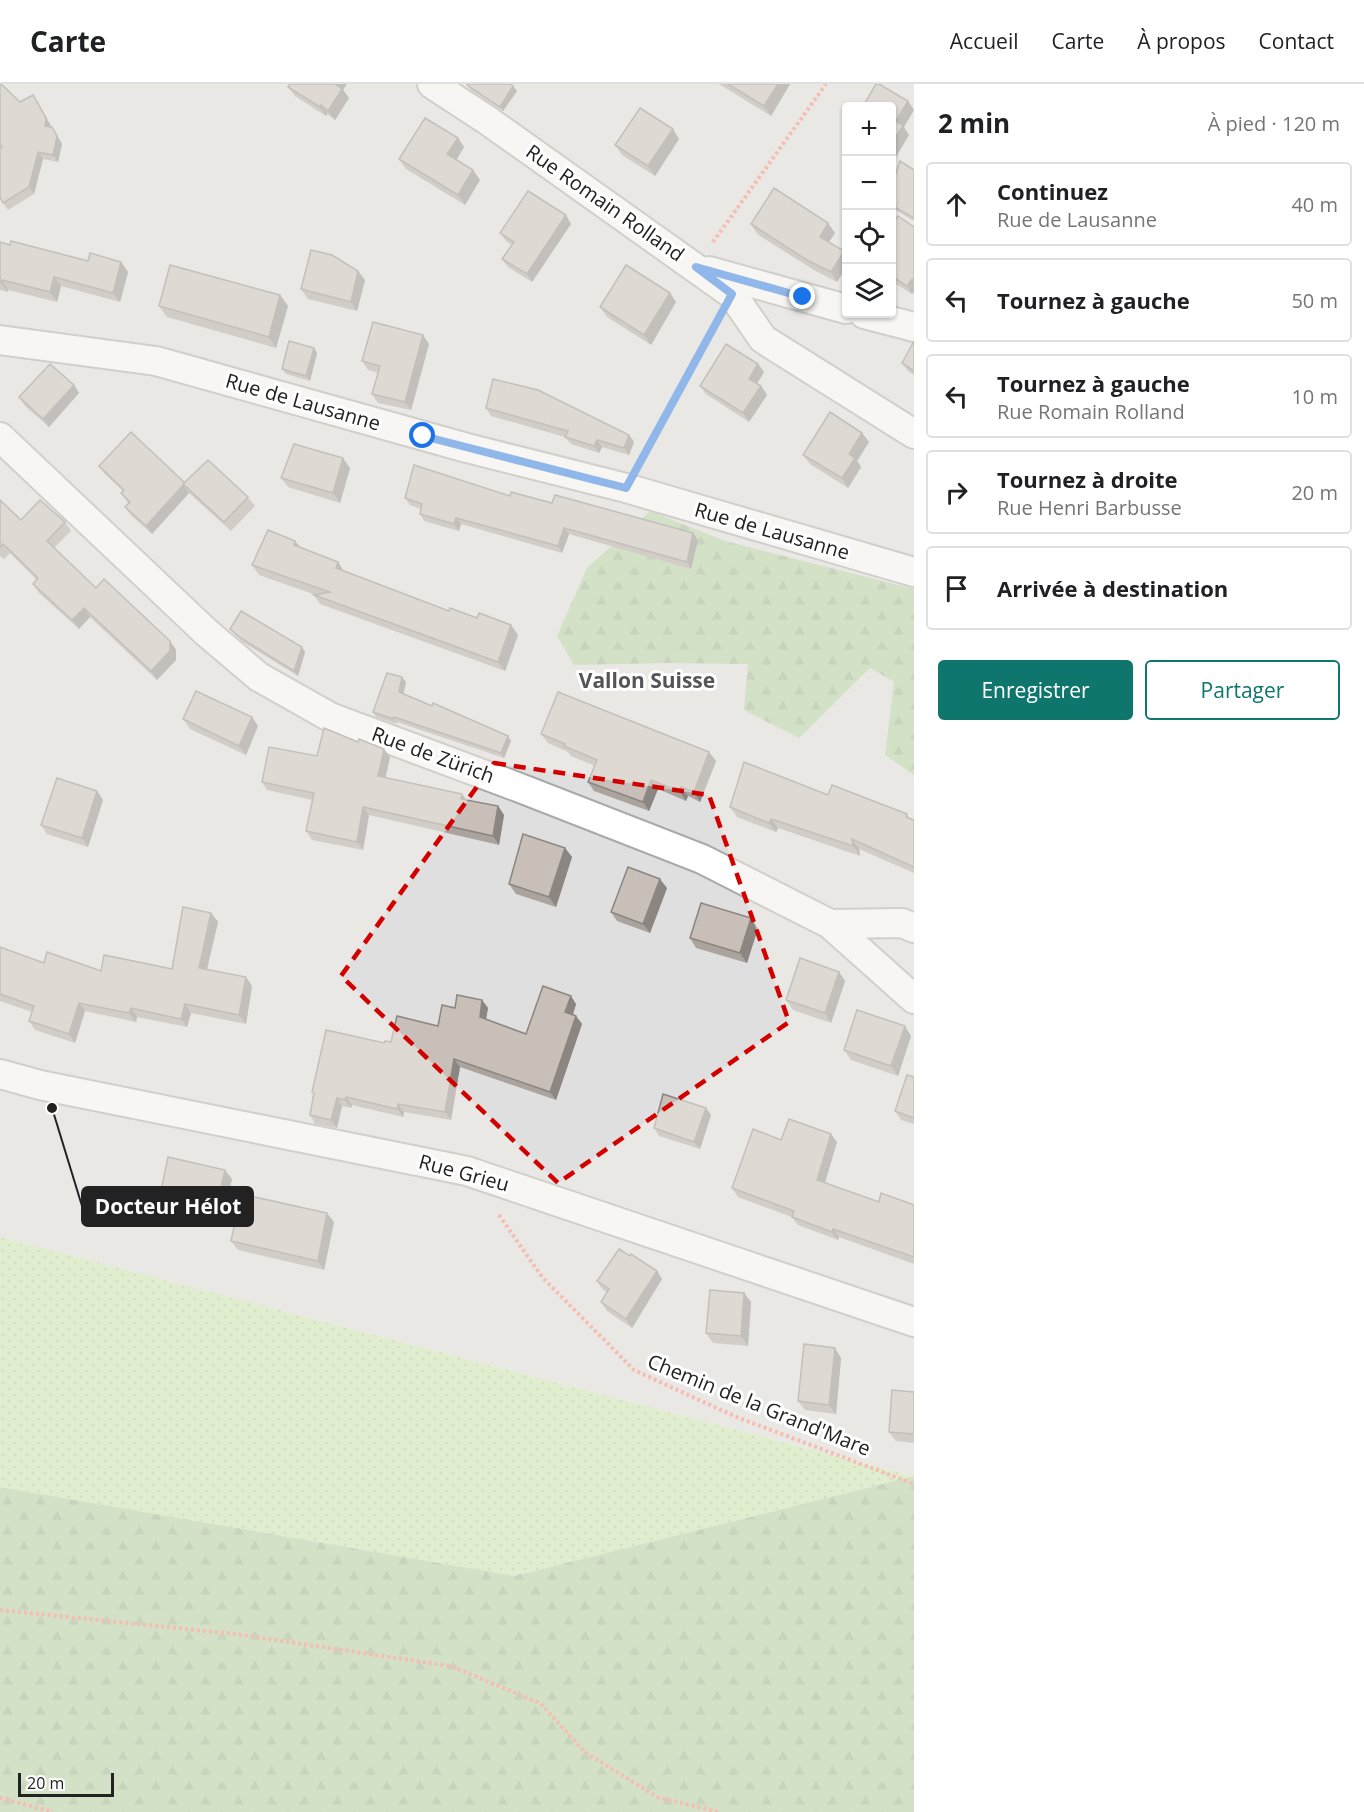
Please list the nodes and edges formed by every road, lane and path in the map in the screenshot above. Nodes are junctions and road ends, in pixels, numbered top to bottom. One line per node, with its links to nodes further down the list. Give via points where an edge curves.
1 (432, 84): 3 (street, Rue Romain Rolland)
2 (826, 84): 3 (path)
3 (696, 267): 4 (street, Rue Romain Rolland); 5 (street)
4 (732, 294): 9 (street, Rue Romain Rolland, via 763,339); 11 (path)
5 (842, 308)
6 (879, 318): 7 (street)
7 (914, 327)
8 (0, 340): 11 (street, Rue de Lausanne, via 156,361)
9 (914, 434)
10 (0, 437): 13 (street, Rue de Zürich, via 206,632 259,677 330,717 702,859)
11 (626, 488): 12 (street, Rue de Lausanne)
12 (914, 572)
13 (830, 924): 14 (street, via 902,923); 15 (street, Rue de Zürich)
14 (914, 928)
15 (914, 999)
16 (0, 1074): 18 (street, Rue Grieu, via 467,1171)
17 (495, 1209): 19 (path, Chemin de la Grand'Mare, via 542,1277 634,1370 734,1416)
18 (914, 1322)
19 (914, 1484)
20 (0, 1610): 23 (path, via 235,1634 450,1666 540,1703 585,1752 657,1797)
21 (0, 1798): 22 (path)
22 (53, 1812)
23 (719, 1812)

